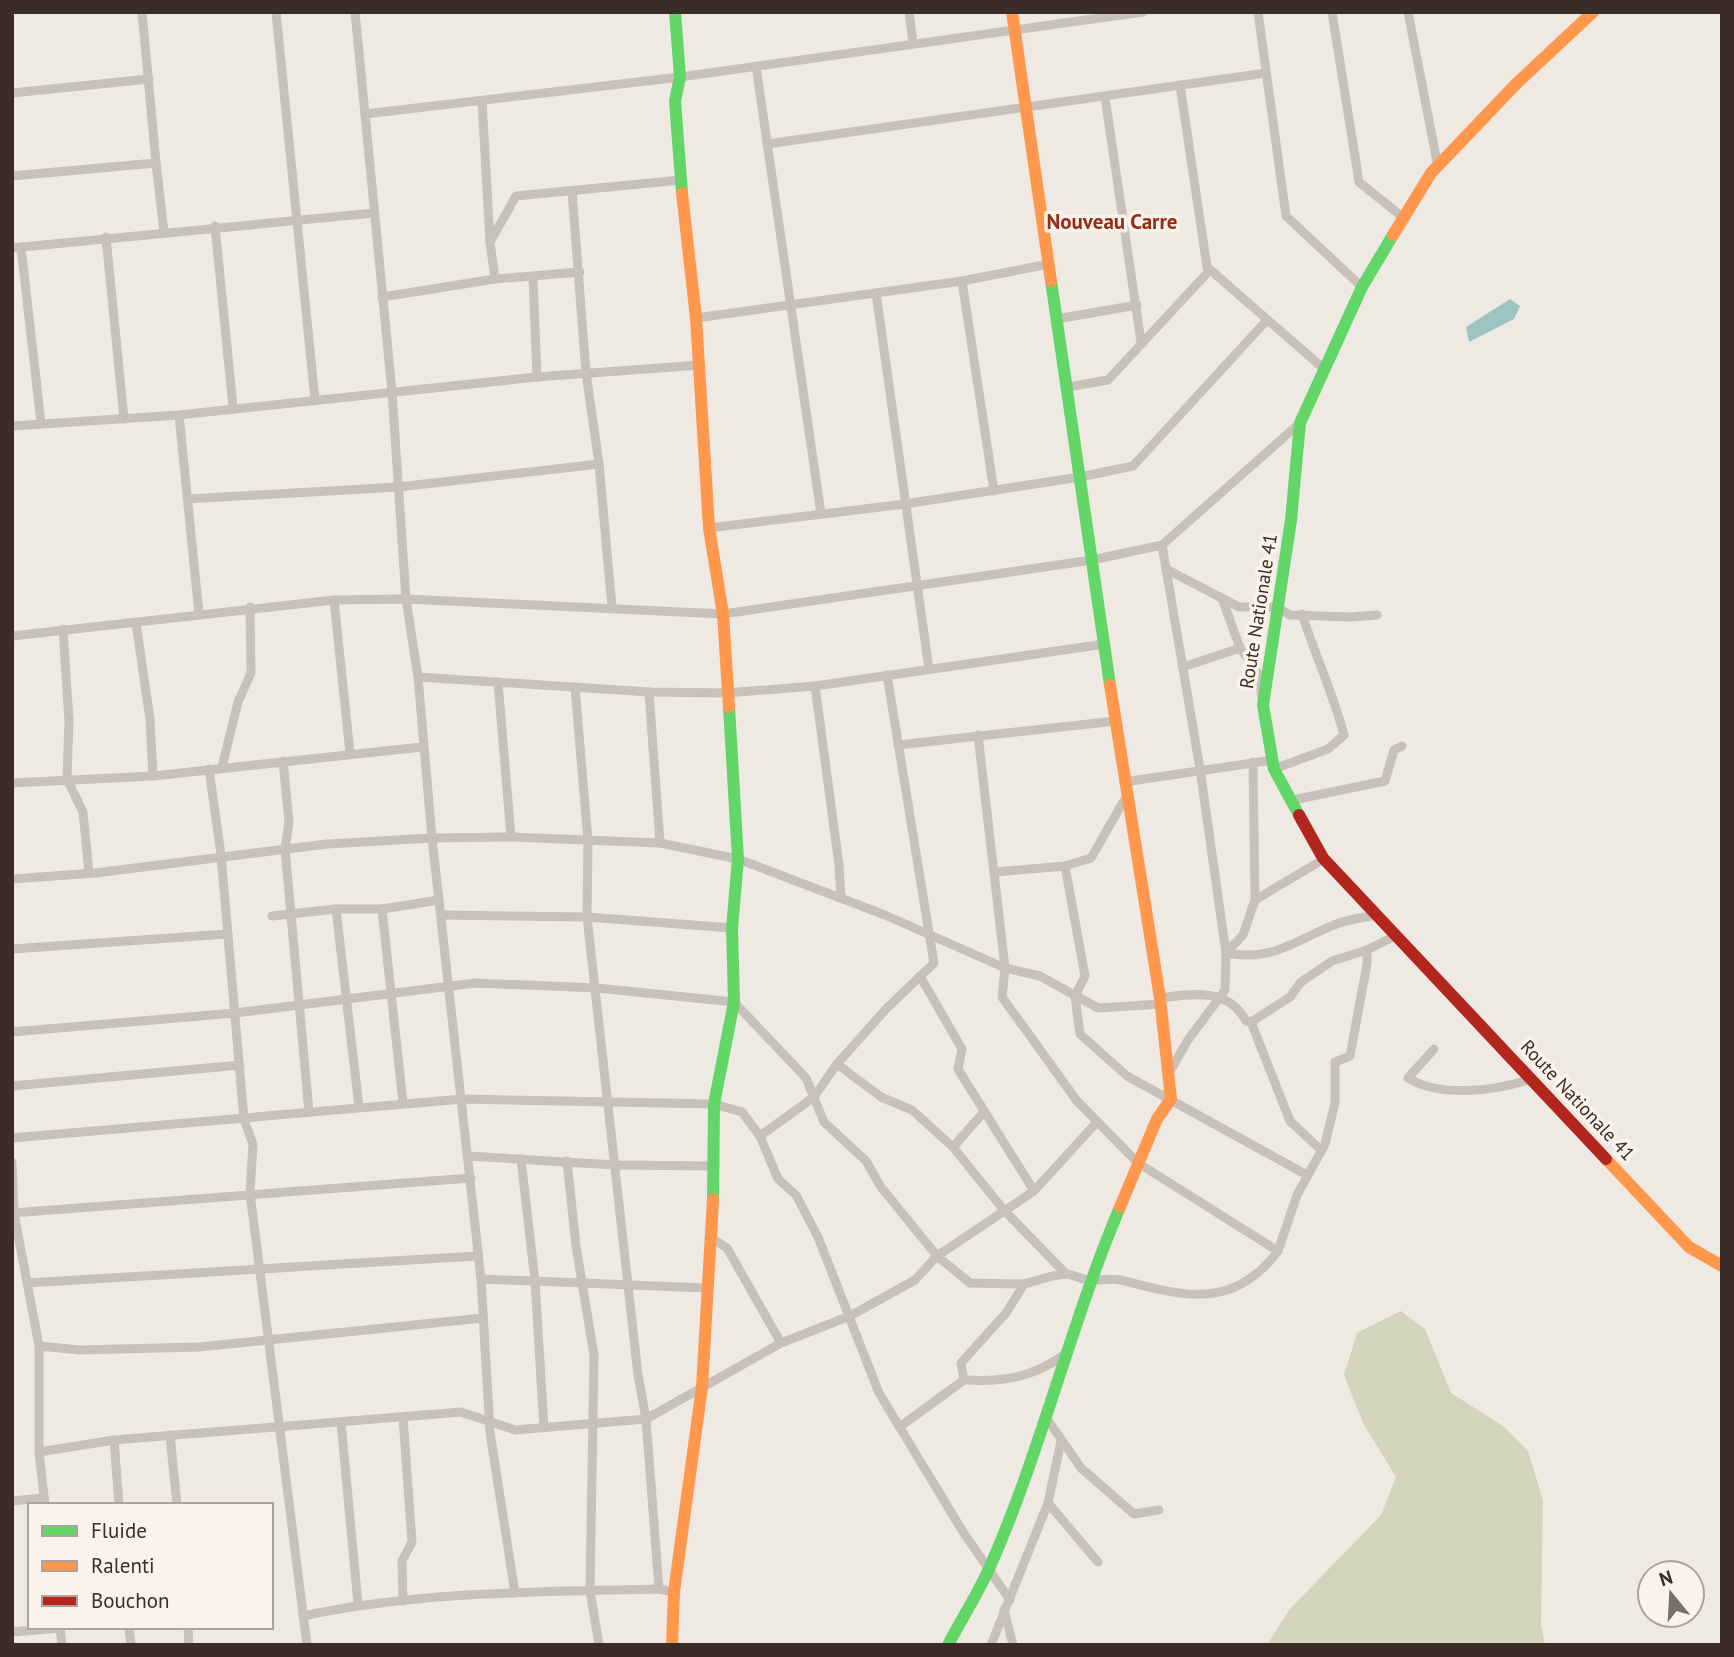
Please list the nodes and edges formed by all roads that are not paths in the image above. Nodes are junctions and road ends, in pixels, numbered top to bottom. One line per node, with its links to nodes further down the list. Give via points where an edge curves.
1 (142, 12): 18 (street)
2 (276, 12): 32 (street)
3 (355, 12): 24 (street)
4 (675, 12): 17 (street)
5 (909, 12): 14 (street)
6 (1012, 12): 13 (street)
7 (1143, 12): 12 (street)
8 (1258, 12): 16 (street)
9 (1332, 12): 33 (street, via 1359,182)
10 (1408, 12): 27 (street)
11 (1593, 12): 27 (street, Route Nationale 41, via 1516,84)
12 (1138, 13): 13 (street)
13 (1014, 28): 14 (street); 23 (street)
14 (913, 43): 15 (street)
15 (756, 66): 17 (street); 25 (street)
16 (1266, 73): 19 (street); 45 (street, via 1286,216)
17 (680, 77): 22 (street); 29 (street, via 675,101)
18 (149, 79): 20 (street); 26 (street)
19 (1180, 85): 21 (street); 40 (street)
20 (12, 93)
21 (1105, 97): 23 (street); 48 (street)
22 (482, 101): 24 (street); 37 (street)
23 (1027, 108): 25 (street); 39 (street)
24 (365, 114): 31 (street)
25 (767, 144): 49 (street)
26 (156, 163): 28 (street); 35 (street)
27 (1438, 167): 33 (street, Route Nationale 41)
28 (12, 176)
29 (681, 180): 30 (street); 50 (street)
30 (572, 191): 37 (street, via 516,197); 41 (street)
31 (374, 213): 32 (street); 47 (street)
32 (297, 218): 34 (street); 60 (street)
33 (1405, 219): 45 (street, Route Nationale 41)
34 (215, 226): 35 (street); 61 (street)
35 (164, 232): 36 (street)
36 (106, 237): 38 (street); 63 (street)
37 (490, 242): 43 (street)
38 (17, 247): 64 (street)
39 (1049, 264): 44 (street); 51 (street)
40 (1210, 270): 52 (street); 53 (street)
41 (580, 272): 42 (street); 56 (street)
42 (533, 276): 43 (street); 57 (street)
43 (495, 278): 47 (street)
44 (962, 281): 46 (street); 70 (street)
45 (1362, 287): 55 (street, Route Nationale 41)
46 (876, 293): 49 (street); 72 (street)
47 (382, 297): 59 (street)
48 (1137, 305): 51 (street); 53 (street)
49 (789, 306): 50 (street); 73 (street)
50 (696, 318): 54 (street)
51 (1057, 318): 58 (street)
52 (1267, 320): 55 (street); 68 (street, via 1132,466)
53 (1141, 342): 58 (street, via 1108,380)
54 (700, 365): 56 (street); 74 (street)
55 (1323, 368): 65 (street, Route Nationale 41)
56 (586, 373): 57 (street); 67 (street)
57 (537, 377): 59 (street)
58 (1068, 387): 68 (street)
59 (392, 392): 60 (street); 69 (street)
60 (316, 400): 61 (street)
61 (233, 407): 62 (street)
62 (179, 415): 63 (street); 71 (street)
63 (124, 419): 64 (street)
64 (41, 423): 66 (street)
65 (1300, 423): 75 (street); 83 (street, Route Nationale 41, via 1291,520)
66 (12, 426)
67 (599, 464): 69 (street); 84 (street)
68 (1080, 477): 70 (street); 76 (street)
69 (398, 487): 71 (street); 79 (street)
70 (994, 491): 72 (street)
71 (188, 499): 85 (street)
72 (905, 504): 73 (street); 78 (street)
73 (821, 514): 74 (street)
74 (709, 528): 86 (street)
75 (1162, 545): 76 (street); 77 (street)
76 (1092, 560): 78 (street); 92 (street)
77 (1166, 569): 81 (street); 94 (street)
78 (918, 587): 86 (street); 95 (street)
79 (406, 599): 80 (street); 84 (street); 97 (street)
80 (334, 600): 82 (street); 109 (street)
81 (1223, 601): 83 (street, via 1239,607); 93 (street)
82 (250, 607): 85 (street); 113 (street, via 251,673 238,702)
83 (1276, 607): 87 (street, via 1290,615); 103 (street, Route Nationale 41)
84 (612, 608): 86 (street)
85 (200, 614): 89 (street)
86 (723, 614): 102 (street)
87 (1302, 614): 88 (street); 112 (street, via 1344,734 1328,749)
88 (1377, 615)
89 (136, 623): 90 (street); 116 (street)
90 (63, 629): 91 (street); 117 (street, via 69,721)
91 (12, 636)
92 (1105, 644): 95 (street); 104 (street)
93 (1240, 648): 94 (street); 103 (street, via 1258,673)
94 (1183, 667): 115 (street)
95 (929, 669): 96 (street)
96 (887, 675): 99 (street); 106 (street)
97 (418, 677): 98 (street); 108 (street)
98 (498, 682): 100 (street); 122 (street)
99 (815, 685): 102 (street); 134 (street)
100 (575, 687): 101 (street); 124 (street)
101 (649, 692): 102 (street); 125 (street)
102 (726, 693): 128 (street)
103 (1263, 705): 112 (street, Route Nationale 41)
104 (1115, 721): 105 (street); 118 (street)
105 (978, 735): 106 (street); 131 (street)
106 (898, 745): 146 (street)
107 (1402, 746): 121 (street, via 1394,750 1385,781)
108 (422, 747): 109 (street); 123 (street)
109 (350, 753): 110 (street)
110 (283, 761): 113 (street); 126 (street, via 289,822)
111 (1253, 762): 112 (street); 115 (street); 136 (street)
112 (1273, 764): 121 (street, Route Nationale 41)
113 (222, 767): 114 (street)
114 (209, 769): 116 (street); 127 (street)
115 (1200, 769): 118 (street); 150 (street)
116 (153, 776): 117 (street)
117 (66, 779): 119 (street); 132 (street, via 83,812)
118 (1124, 782): 120 (street)
119 (12, 783)
120 (1126, 797): 130 (street, via 1091,858); 159 (street)
121 (1293, 800): 129 (street, Route Nationale 41)
122 (511, 837): 123 (street); 124 (street)
123 (432, 838): 126 (street); 135 (street)
124 (587, 841): 125 (street); 143 (street)
125 (660, 844): 128 (street)
126 (285, 849): 127 (street); 142 (street)
127 (221, 855): 132 (street); 145 (street)
128 (738, 859): 134 (street); 144 (street)
129 (1324, 859): 136 (street); 140 (street, Route Nationale 41)
130 (1065, 866): 131 (street); 156 (street, via 1085,976)
131 (995, 872): 151 (street)
132 (89, 873): 133 (street)
133 (12, 878)
134 (841, 898): 146 (street)
135 (439, 900): 138 (street); 139 (street)
136 (1255, 900): 150 (street, via 1243,935)
137 (336, 909): 138 (street); 142 (street); 158 (street)
138 (382, 909): 155 (street)
139 (441, 915): 143 (street); 153 (street)
140 (1377, 915): 147 (street, Route Nationale 41); 150 (street, via 1340,923 1280,951 1251,957)
141 (272, 916): 142 (street)
142 (291, 916): 161 (street)
143 (587, 918): 144 (street); 154 (street)
144 (732, 928): 160 (street)
145 (228, 934): 148 (street); 162 (street)
146 (929, 935): 151 (street); 152 (street, via 934,963)
147 (1397, 935): 149 (street); 169 (street, Route Nationale 41)
148 (12, 949)
149 (1367, 950): 163 (street, via 1332,961); 185 (street, via 1350,1056 1335,1062 1335,1103)
150 (1226, 953): 157 (street, via 1225,990)
151 (1005, 968): 156 (street, via 1040,976); 181 (street, via 1002,998)
152 (920, 976): 166 (street); 179 (street, via 962,1049 958,1069)
153 (450, 986): 154 (street); 155 (street); 172 (street)
154 (597, 988): 160 (street); 174 (street)
155 (391, 993): 158 (street); 175 (street)
156 (1075, 996): 159 (street, via 1098,1008); 173 (street, via 1080,1034 1127,1076)
157 (1219, 996): 159 (street, via 1201,993); 163 (street); 168 (street)
158 (346, 999): 161 (street); 177 (street)
159 (1161, 1001): 168 (street)
160 (734, 1002): 171 (street, via 806,1078); 176 (street)
161 (299, 1005): 162 (street); 178 (street)
162 (235, 1013): 164 (street); 167 (street)
163 (1251, 1022): 185 (street, via 1290,1121)
164 (12, 1031)
165 (1434, 1049): 169 (street, via 1408,1078 1423,1087 1455,1090)
166 (837, 1064): 171 (street); 184 (street, via 881,1097 912,1110)
167 (240, 1065): 170 (street); 180 (street)
168 (1168, 1073): 173 (street)
169 (1531, 1079): 203 (street, Route Nationale 41, via 1689,1247)
170 (12, 1086)
171 (814, 1097): 182 (street); 202 (street, via 824,1122 866,1161 881,1187)
172 (463, 1099): 174 (street); 175 (street); 186 (street)
173 (1171, 1099): 190 (street); 193 (street)
174 (607, 1100): 176 (street); 191 (street)
175 (403, 1103): 177 (street)
176 (714, 1104): 182 (street, via 742,1112); 192 (street)
177 (359, 1107): 178 (street)
178 (309, 1112): 180 (street)
179 (984, 1113): 184 (street); 195 (street)
180 (244, 1120): 183 (street); 196 (street, via 253,1144)
181 (1097, 1122): 190 (street); 195 (street)
182 (760, 1136): 214 (street, via 778,1179 796,1195 818,1237)
183 (12, 1138)
184 (953, 1147): 197 (street)
185 (1321, 1150): 193 (street)
186 (469, 1156): 187 (street); 194 (street)
187 (521, 1159): 188 (street); 208 (street)
188 (567, 1161): 191 (street); 210 (street)
189 (12, 1162): 198 (street)
190 (1138, 1163): 200 (street); 207 (street)
191 (615, 1165): 192 (street); 212 (street)
192 (715, 1166): 199 (street)
193 (1307, 1175): 200 (street)
194 (471, 1178): 196 (street); 201 (street)
195 (1034, 1191): 197 (street)
196 (250, 1193): 198 (street); 204 (street)
197 (1003, 1209): 202 (street); 205 (street)
198 (13, 1213): 209 (street)
199 (710, 1237): 213 (street); 217 (street, via 727,1248)
200 (1278, 1251): 207 (street, via 1262,1270 1227,1291 1180,1294 1117,1279)
201 (477, 1256): 204 (street); 206 (street)
202 (937, 1256): 211 (street, via 970,1283); 214 (street, via 915,1280)
203 (1722, 1266)
204 (259, 1270): 209 (street); 216 (street)
205 (1066, 1274): 207 (street); 211 (street)
206 (481, 1279): 208 (street); 215 (street)
207 (1089, 1280): 219 (street)
208 (535, 1282): 210 (street); 229 (street)
209 (27, 1283): 218 (street)
210 (583, 1283): 212 (street); 227 (street, via 594,1355)
211 (1024, 1284): 220 (street, via 1006,1313 961,1363)
212 (630, 1286): 213 (street); 224 (street)
213 (705, 1288): 221 (street)
214 (850, 1316): 217 (street); 228 (street, via 879,1394)
215 (483, 1318): 216 (street); 225 (street)
216 (267, 1339): 218 (street, via 198,1347 80,1350); 230 (street)
217 (781, 1343): 221 (street)
218 (39, 1346): 234 (street)
219 (1066, 1354): 220 (street, via 1027,1377); 222 (street)
220 (964, 1380): 228 (street)
221 (702, 1387): 224 (street); 245 (street)
222 (1045, 1416): 233 (street); 242 (street)
223 (403, 1417): 225 (street, via 461,1412); 226 (street); 248 (street, via 412,1542 402,1561)
224 (646, 1419): 227 (street); 243 (street)
225 (489, 1420): 229 (street, via 514,1430); 246 (street)
226 (341, 1422): 230 (street); 249 (street)
227 (593, 1423): 229 (street); 244 (street)
228 (901, 1426): 242 (street)
229 (544, 1427)
230 (282, 1428): 231 (street); 251 (street)
231 (170, 1435): 232 (street); 238 (street)
232 (114, 1440): 234 (street); 237 (street)
233 (1061, 1441): 239 (street); 240 (street, via 1081,1468 1134,1514)
234 (39, 1452): 236 (street)
235 (12, 1501): 236 (street)
236 (45, 1501)
237 (119, 1503)
238 (177, 1503)
239 (1048, 1503): 241 (street); 247 (street)
240 (1159, 1510)
241 (1098, 1562)
242 (988, 1572): 247 (street); 257 (street)
243 (659, 1589): 244 (street); 245 (street)
244 (590, 1591): 246 (street); 255 (street)
245 (674, 1592): 256 (street)
246 (515, 1593): 248 (street)
247 (1010, 1600): 250 (street)
248 (403, 1601): 249 (street)
249 (358, 1604): 251 (street)
250 (1004, 1610): 258 (street); 259 (street)
251 (303, 1616): 254 (street)
252 (48, 1629): 253 (street)
253 (12, 1632)
254 (307, 1645)
255 (599, 1645)
256 (672, 1645)
257 (948, 1645)
258 (991, 1645)
259 (1013, 1645)

